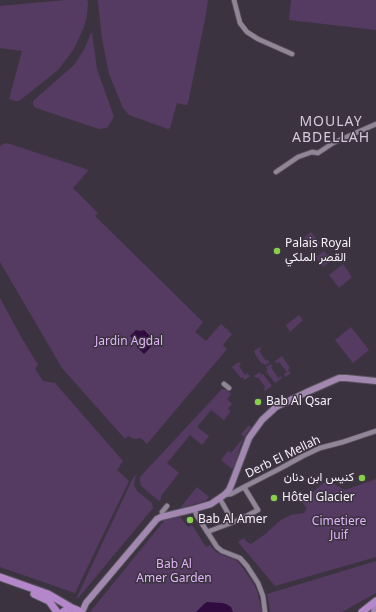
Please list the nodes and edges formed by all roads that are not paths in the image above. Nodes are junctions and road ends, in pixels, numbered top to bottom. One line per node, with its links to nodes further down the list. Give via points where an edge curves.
1 (234, 0): 2 (street, via 240,23 247,32)
2 (292, 54)
3 (376, 124): 4 (street, via 333,143 318,153 298,156)
4 (276, 172)
5 (376, 381): 10 (street, via 339,378 276,408 262,420 248,438 232,483)
6 (224, 384): 7 (street)
7 (229, 388)
8 (376, 431): 9 (street, Derb El Mellah, via 320,448)
9 (244, 487): 10 (street, Derb El Mellah); 14 (street, via 258,510)
10 (222, 497): 12 (street, via 211,504); 14 (street)
11 (167, 506): 13 (street)
12 (194, 509): 15 (street); 20 (street, via 157,519 86,603)
13 (162, 512)
14 (233, 522): 15 (street)
15 (208, 532): 23 (street, via 219,549 240,558 247,566 258,583)
16 (0, 577): 20 (main road, via 48,594)
17 (0, 582): 21 (main road, via 44,598)
18 (376, 601): 24 (main road)
19 (376, 604): 25 (street)
20 (77, 610): 22 (main road)
21 (57, 612)
22 (64, 612)
23 (265, 612)
24 (362, 612)
25 (374, 612)

